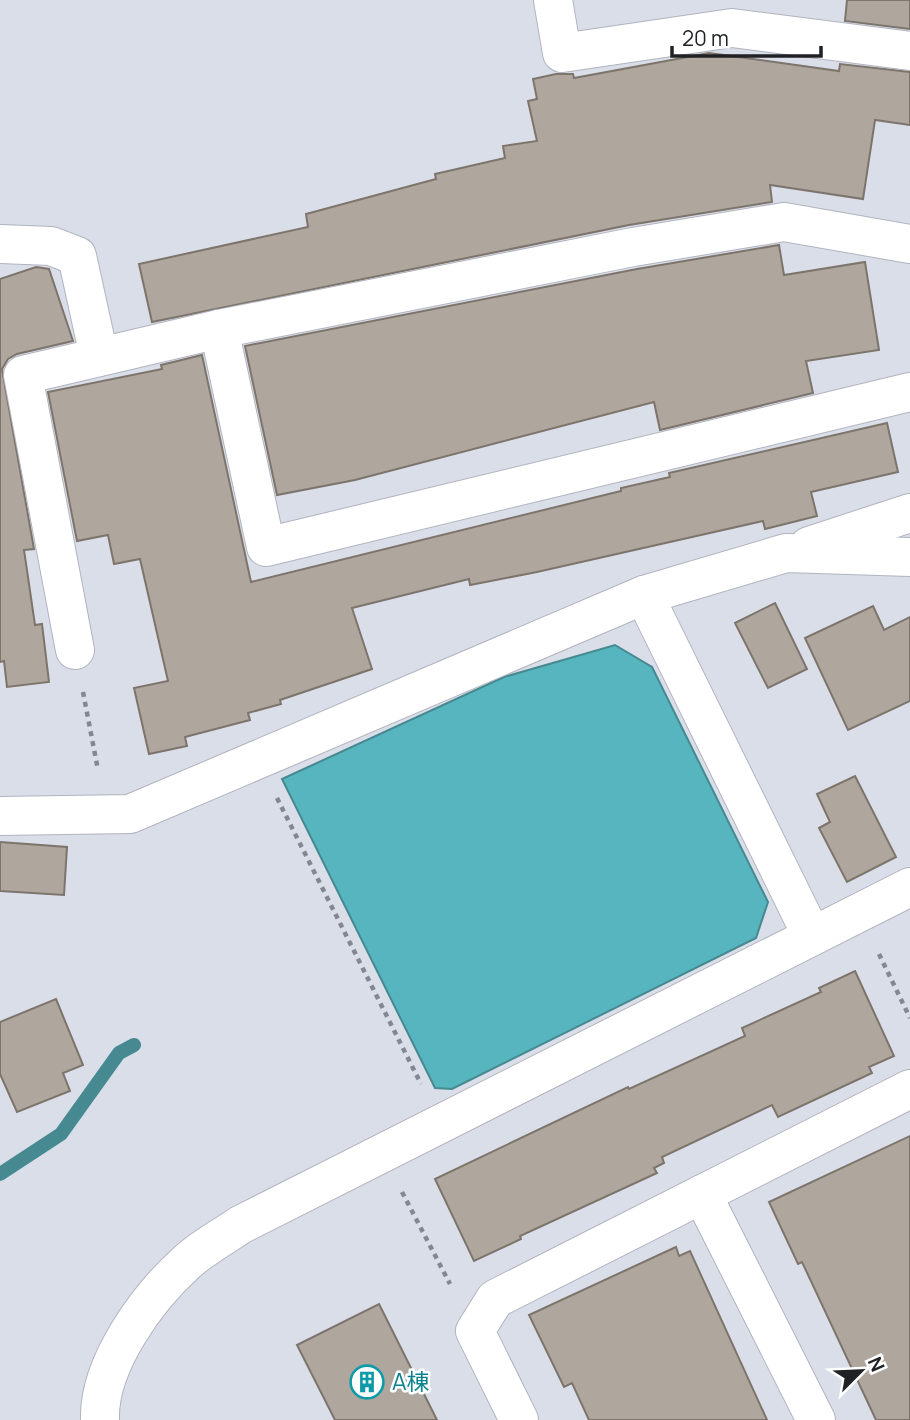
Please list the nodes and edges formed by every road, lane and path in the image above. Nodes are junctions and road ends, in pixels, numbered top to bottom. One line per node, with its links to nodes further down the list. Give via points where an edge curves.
1 (553, 0): 2 (street, via 562,53 732,28)
2 (910, 51)
3 (0, 244): 6 (street, via 51,246 77,256)
4 (910, 244): 5 (street, via 784,222 633,247)
5 (219, 329): 6 (street); 7 (street, via 266,547)
6 (99, 356): 12 (street, via 23,375)
7 (910, 392)
8 (910, 513): 9 (street)
9 (786, 553): 10 (street); 11 (street)
10 (910, 557)
11 (643, 595): 13 (street); 18 (street)
12 (75, 650): 15 (path)
13 (257, 760): 15 (street, via 130,814); 21 (path)
14 (0, 816): 15 (street)
15 (106, 816)
16 (910, 887): 17 (street)
17 (859, 913): 18 (street); 19 (path)
18 (812, 936): 21 (street)
19 (910, 1018)
20 (910, 1088): 23 (street)
21 (441, 1124): 22 (street)
22 (382, 1154): 24 (path); 25 (street, via 240,1225 187,1262 144,1309 115,1357)
23 (702, 1194): 24 (street, via 495,1299); 27 (street)
24 (475, 1331): 26 (street)
25 (100, 1420)
26 (519, 1420)
27 (816, 1420)

